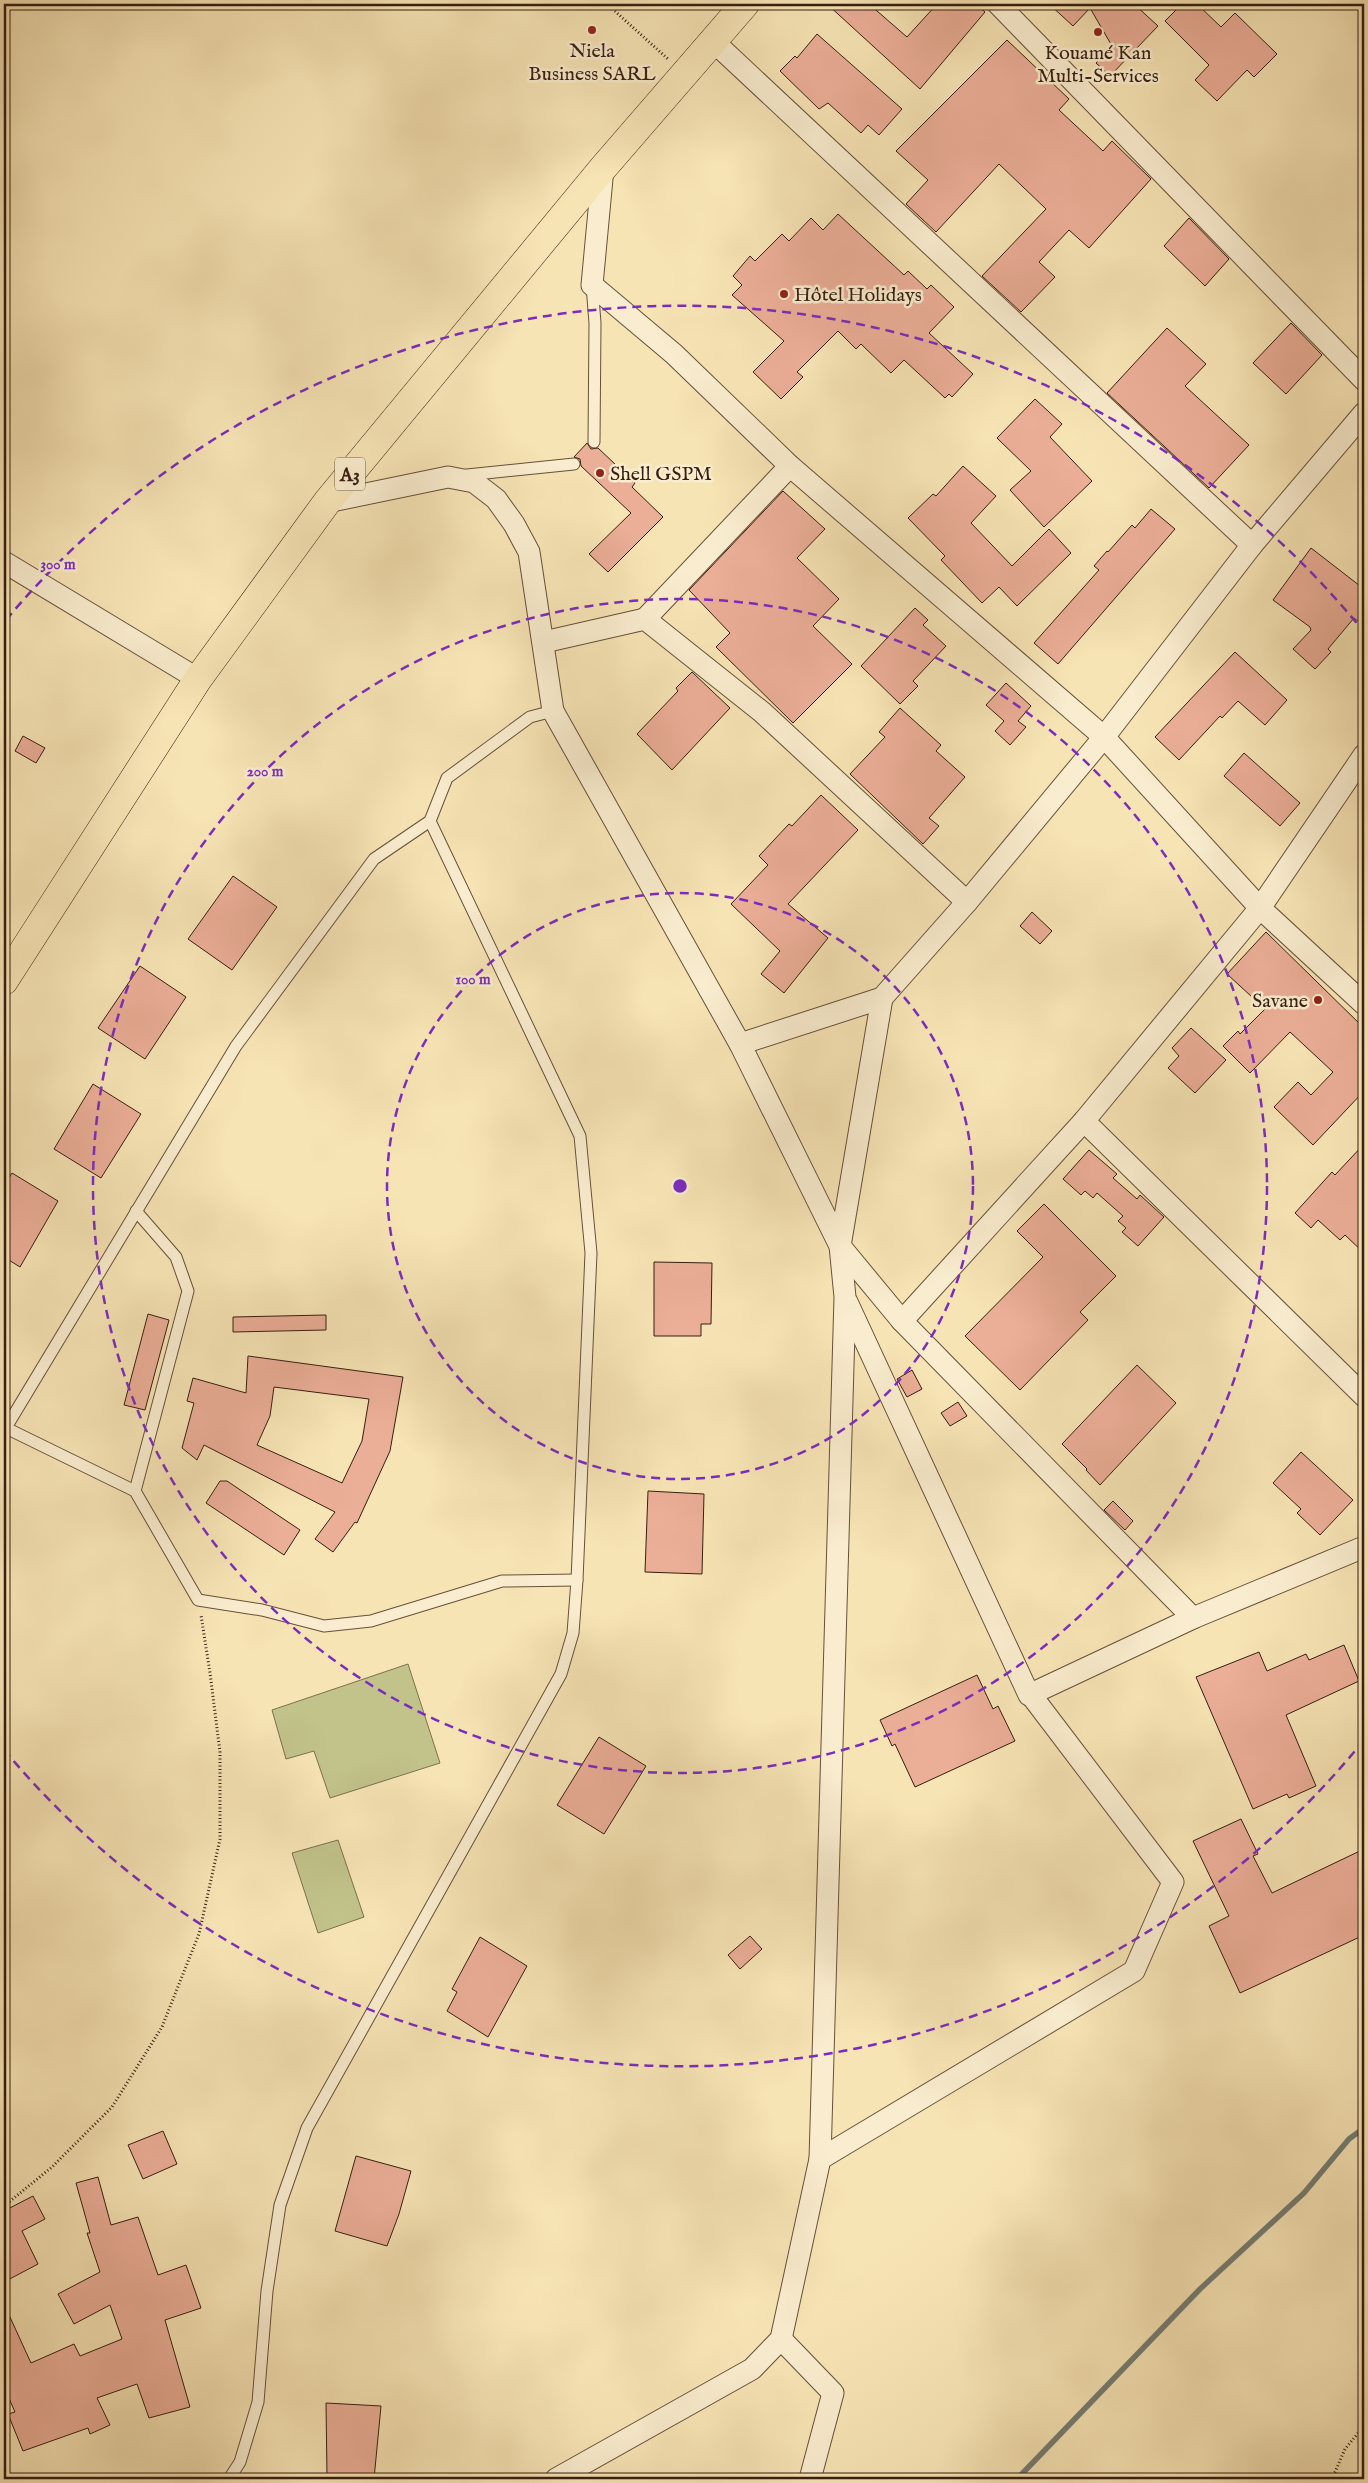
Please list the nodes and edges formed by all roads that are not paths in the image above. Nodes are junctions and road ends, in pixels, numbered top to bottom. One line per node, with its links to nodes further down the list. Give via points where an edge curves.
1 (745, 4): 3 (highway, A3)
2 (998, 4): 6 (street)
3 (712, 41): 4 (highway, A3); 13 (street)
4 (603, 168): 5 (street); 12 (highway, A3)
5 (592, 285): 8 (lane, via 595,323); 10 (street, via 674,354)
6 (1364, 380)
7 (1361, 423): 13 (street)
8 (594, 442)
9 (574, 464): 11 (lane)
10 (790, 466): 15 (street); 19 (street)
11 (448, 477): 12 (street); 16 (street, via 474,482 496,499 514,524 529,552)
12 (327, 502): 17 (highway, A3)
13 (1252, 545): 19 (street)
14 (4, 562): 17 (street)
15 (645, 619): 16 (street); 22 (street, via 762,712)
16 (544, 642): 18 (street)
17 (198, 679): 24 (highway, A3)
18 (553, 711): 21 (lane, via 530,717 447,778); 27 (street)
19 (1104, 737): 22 (street); 23 (street)
20 (1364, 755): 23 (street)
21 (430, 821): 29 (lane, via 374,858 236,1046); 37 (lane, via 580,1136 591,1253)
22 (967, 902): 25 (street)
23 (1260, 908): 26 (street); 28 (street)
24 (4, 981)
25 (882, 998): 27 (street); 30 (street)
26 (1364, 1004)
27 (740, 1044): 30 (street)
28 (1084, 1121): 32 (street); 33 (street)
29 (136, 1211): 34 (lane); 35 (lane, via 176,1257 188,1291)
30 (840, 1246): 31 (street); 32 (street)
31 (845, 1297): 39 (street); 40 (street)
32 (902, 1321): 38 (street)
33 (1364, 1396)
34 (5, 1430): 35 (lane)
35 (135, 1492): 37 (lane, via 198,1600 262,1610 324,1626 371,1621 502,1580)
36 (1364, 1547): 38 (street)
37 (577, 1580): 42 (lane, via 573,1633 561,1674 307,2128 280,2205 267,2292 258,2402 240,2462)
38 (1193, 1618): 39 (street)
39 (1031, 1695): 40 (street, via 1173,1882 1134,1971)
40 (820, 2159): 41 (street)
41 (781, 2339): 43 (street, via 752,2369); 44 (street, via 833,2393)
42 (230, 2479)
43 (556, 2479)
44 (810, 2479)

